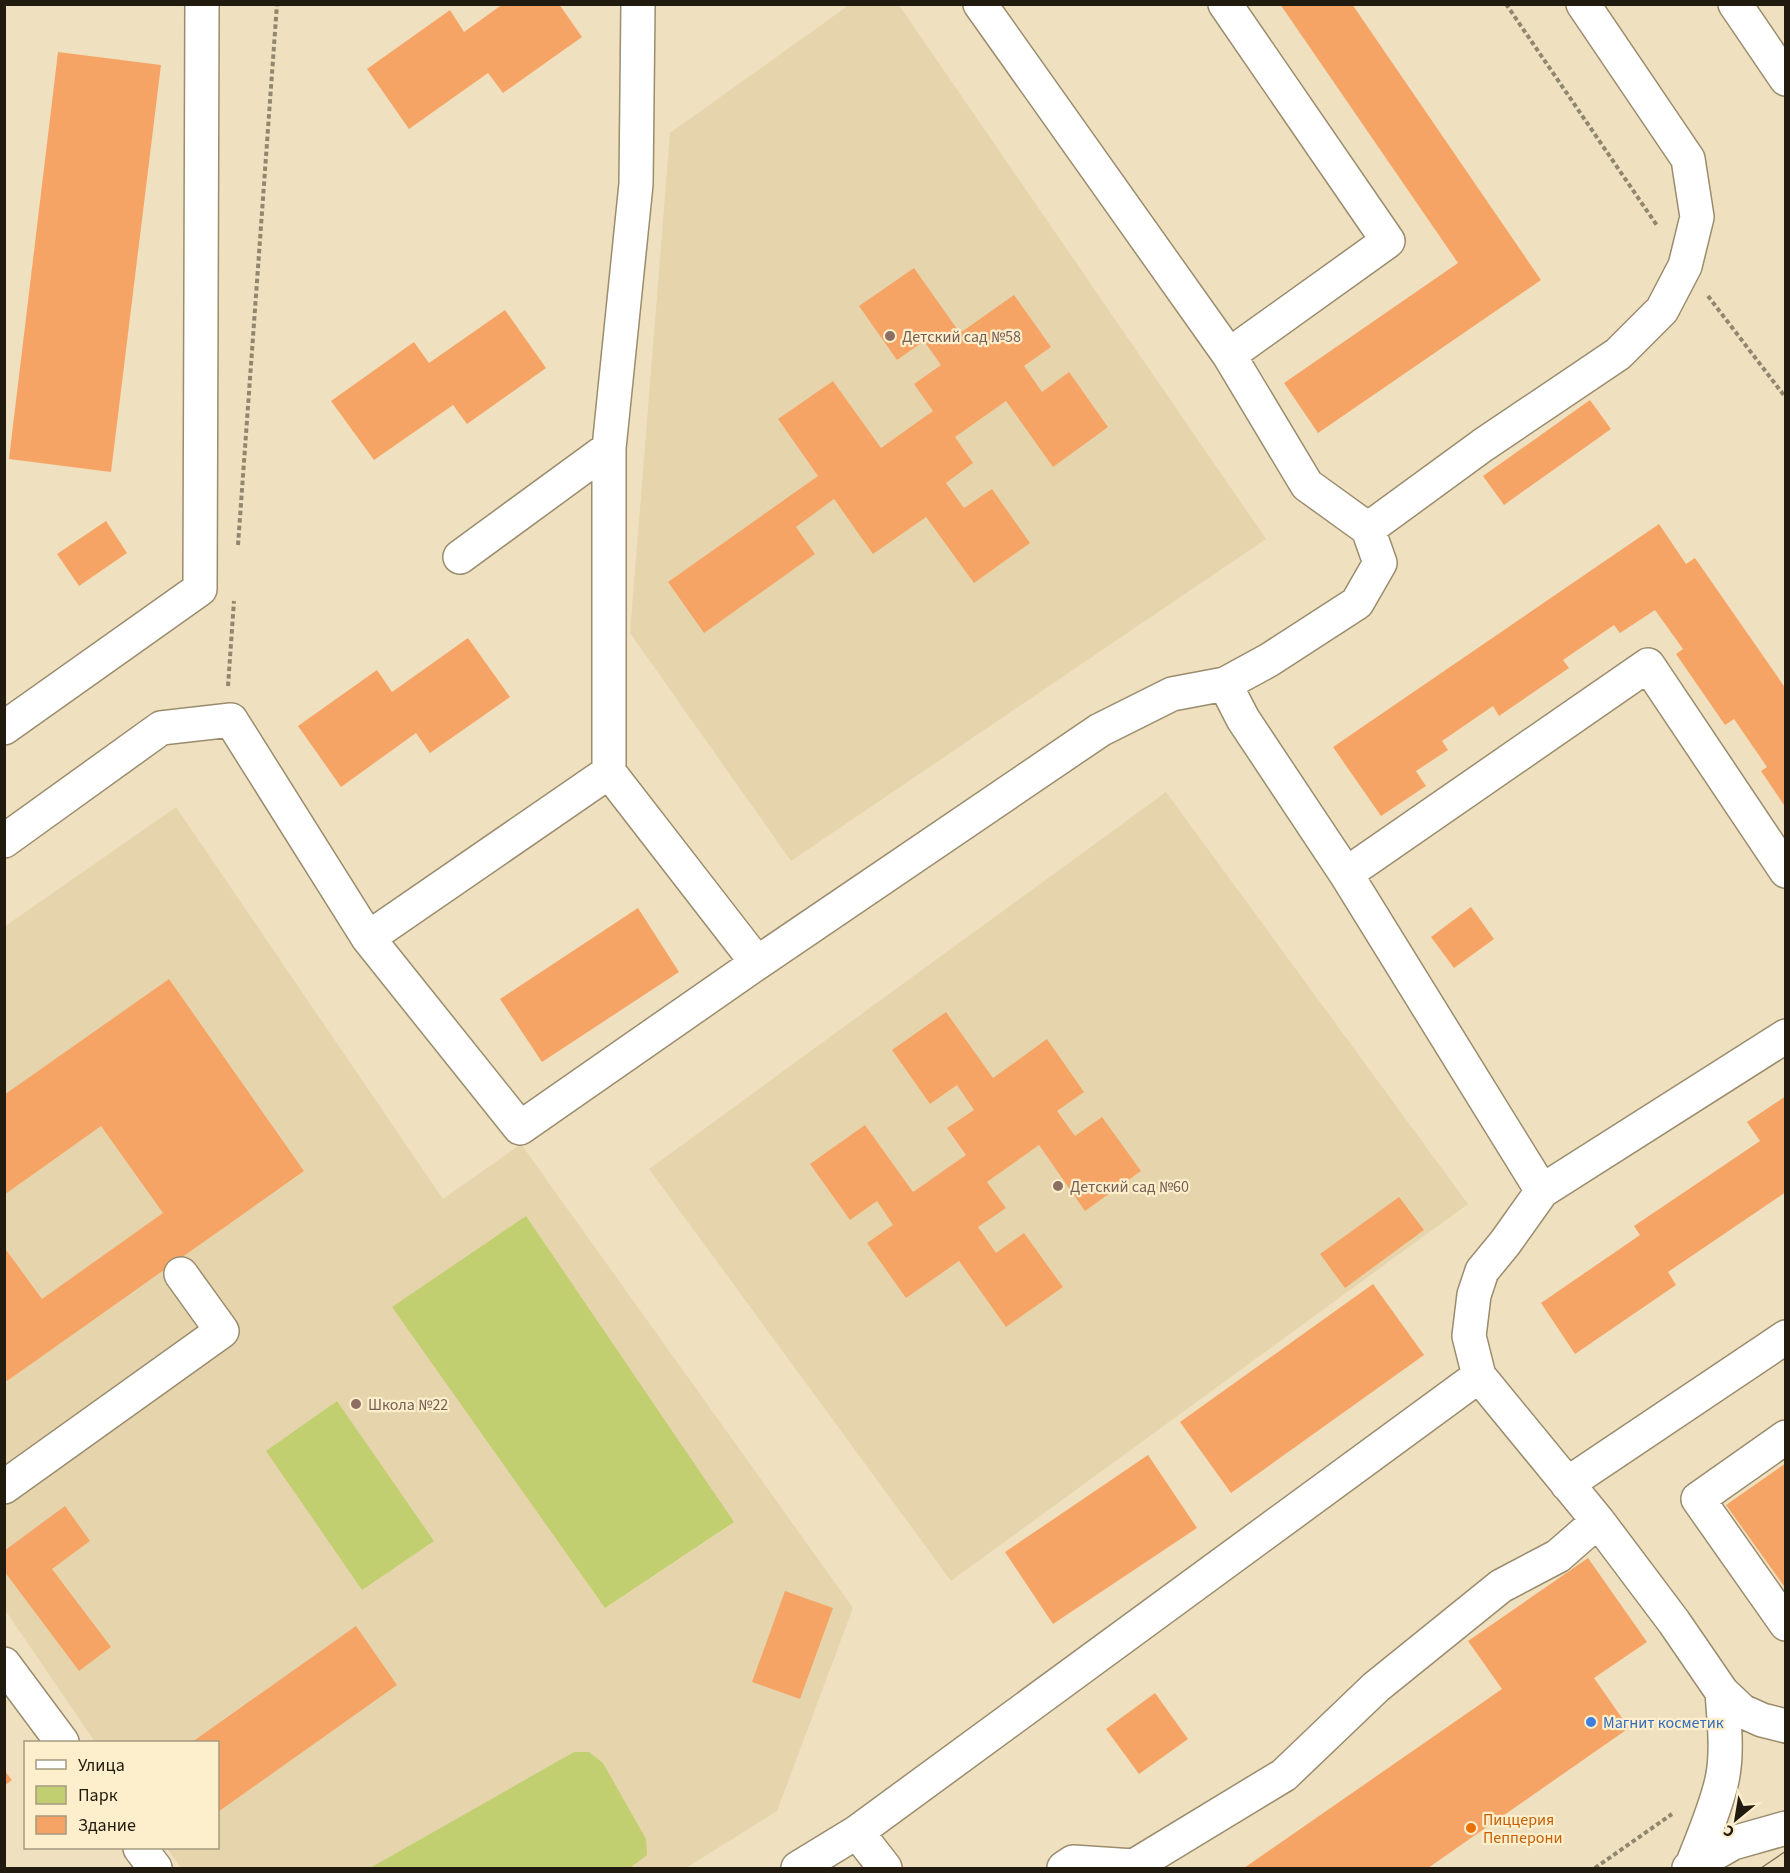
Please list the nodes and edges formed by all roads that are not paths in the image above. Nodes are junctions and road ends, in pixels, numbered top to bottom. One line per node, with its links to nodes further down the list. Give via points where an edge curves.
1 (202, 4): 13 (main road, via 200,589)
2 (638, 4): 9 (main road, via 636,184)
3 (980, 4): 8 (main road)
4 (1226, 4): 8 (main road, via 1388,241)
5 (1583, 4): 10 (main road, via 1688,159 1697,217 1685,266 1662,310 1618,354 1483,445)
6 (1735, 4): 7 (main road)
7 (1785, 79)
8 (1229, 355): 10 (main road, via 1307,485)
9 (609, 448): 11 (main road); 14 (main road)
10 (1368, 530): 12 (main road, via 1380,563 1357,603)
11 (460, 557)
12 (1225, 684): 17 (main road, via 1243,719); 19 (main road, via 1172,694 1100,730)
13 (4, 728)
14 (609, 771): 18 (main road); 19 (main road)
15 (4, 841): 18 (main road, via 161,728 231,720)
16 (1785, 871): 17 (main road, via 1648,665)
17 (1346, 874): 21 (main road)
18 (368, 938): 19 (main road, via 520,1128)
19 (757, 963)
20 (1785, 1036): 21 (main road)
21 (1542, 1191): 24 (main road, via 1482,1271 1474,1295 1469,1336)
22 (181, 1274): 27 (main road, via 222,1331)
23 (1785, 1337): 26 (main road)
24 (1479, 1376): 26 (main road); 35 (main road)
25 (1785, 1437): 29 (main road, via 1698,1499)
26 (1567, 1484): 28 (main road)
27 (4, 1487)
28 (1598, 1521): 31 (main road); 41 (main road, via 1558,1556 1492,1593 1376,1687 1284,1774 1134,1866 1073,1863)
29 (1785, 1624)
30 (4, 1664): 33 (main road)
31 (1722, 1692): 32 (main road, via 1742,1711); 37 (main road, via 1723,1778)
32 (1785, 1726)
33 (62, 1741)
34 (1785, 1828): 37 (main road, via 1733,1843)
35 (857, 1832): 39 (main road); 40 (main road)
36 (141, 1849): 38 (main road)
37 (1690, 1868)
38 (155, 1869)
39 (798, 1869)
40 (885, 1869)
41 (1064, 1869)

